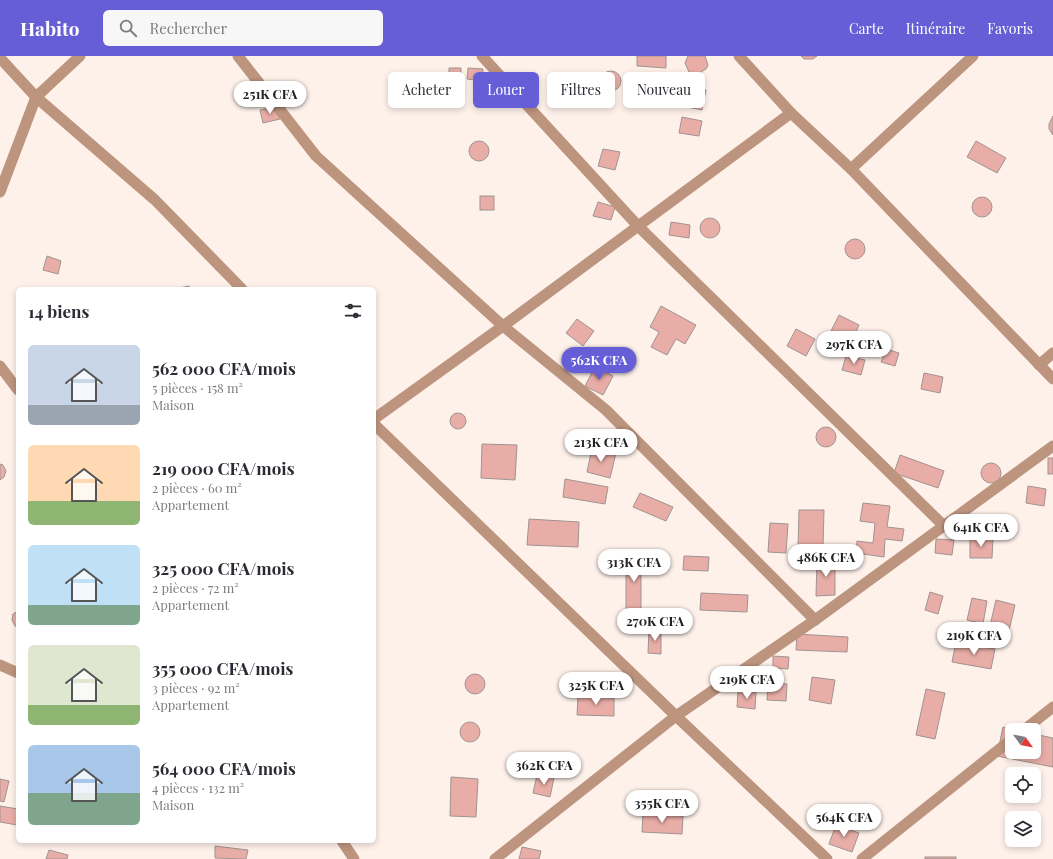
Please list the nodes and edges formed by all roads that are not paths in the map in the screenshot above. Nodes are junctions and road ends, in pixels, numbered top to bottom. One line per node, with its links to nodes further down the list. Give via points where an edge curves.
1 (80, 56): 7 (street)
2 (238, 56): 13 (street, via 316,156)
3 (482, 56): 11 (street)
4 (739, 56): 8 (street)
5 (973, 56): 9 (street)
6 (0, 58): 7 (street)
7 (36, 97): 10 (street); 12 (street, via 155,200)
8 (791, 113): 9 (street); 11 (street)
9 (851, 169): 15 (street)
10 (0, 192)
11 (638, 226): 13 (street); 22 (street)
12 (240, 287)
13 (503, 326): 19 (street); 23 (street, via 606,410)
14 (1053, 353): 15 (street)
15 (1040, 365): 17 (street)
16 (0, 366): 18 (street)
17 (1053, 379)
18 (16, 387)
19 (376, 418)
20 (376, 426): 27 (street)
21 (1053, 446): 22 (street)
22 (944, 526): 23 (street)
23 (815, 620): 27 (street)
24 (0, 664): 25 (street)
25 (16, 672)
26 (1053, 706): 28 (street)
27 (676, 716): 32 (street); 33 (street)
28 (1032, 723)
29 (1005, 745): 34 (street)
30 (343, 843): 31 (street)
31 (354, 859)
32 (495, 859)
33 (827, 859)
34 (862, 859)

